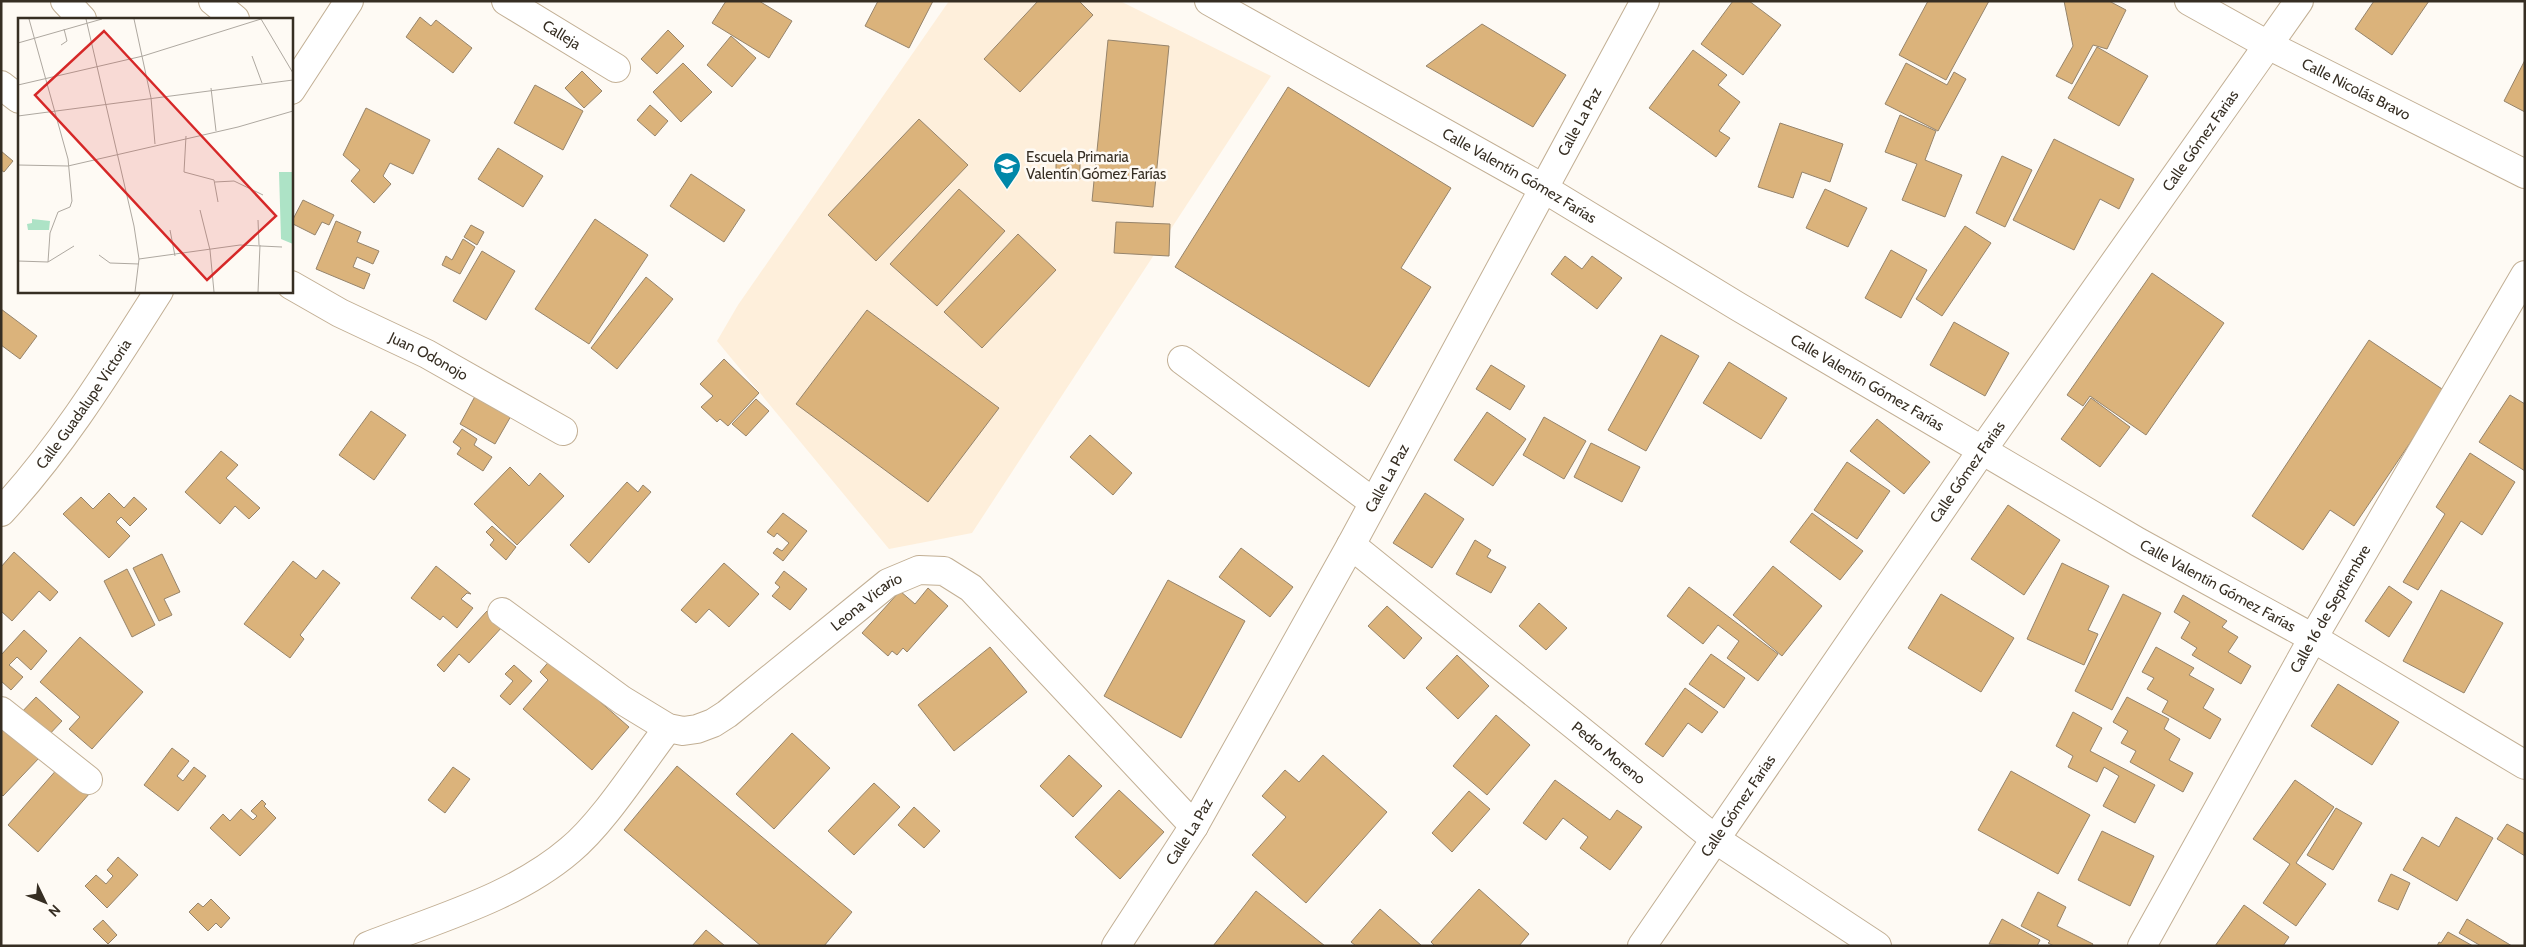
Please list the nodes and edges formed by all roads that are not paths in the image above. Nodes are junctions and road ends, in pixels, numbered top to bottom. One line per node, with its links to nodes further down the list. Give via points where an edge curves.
1 (65, 1): 9 (street)
2 (213, 1): 10 (street)
3 (349, 1): 13 (street)
4 (506, 1): 12 (street, Calleja)
5 (1209, 1): 17 (street, Calle Valentín Gómez Farías)
6 (1645, 1): 17 (street, Calle La Paz)
7 (2189, 1): 11 (street, Calle Nicolás Bravo)
8 (2299, 1): 11 (street, Calle Gómez Farias)
9 (81, 18)
10 (234, 18)
11 (2268, 45): 16 (street, Calle Nicolás Bravo); 23 (street, Calle Gómez Farias)
12 (616, 68)
13 (295, 76)
14 (1, 84): 15 (street)
15 (18, 98)
16 (2525, 174)
17 (1543, 188): 23 (street, Calle Valentín Gómez Farías); 24 (street, Calle La Paz)
18 (2525, 275): 28 (street, Calle 16 de Septiembre)
19 (292, 286): 22 (street, Juan Odonojo, via 340,313 427,354)
20 (158, 292): 25 (street, Calle Guadalupe Victoria, via 96,390 30,481)
21 (1182, 360): 24 (street)
22 (563, 431)
23 (1984, 449): 28 (street, Calle Valentín Gómez Farías, via 2138,542); 34 (street, Calle Gómez Farias)
24 (1373, 502): 26 (street, Calle La Paz)
25 (1, 512)
26 (1351, 545): 33 (street, Calle La Paz); 34 (street, Pedro Moreno)
27 (502, 612): 30 (street, via 622,700)
28 (2313, 638): 31 (street, Calle Valentín Gómez Farías); 39 (street, Calle 16 de Septiembre)
29 (1, 711): 32 (street)
30 (668, 728): 33 (street, Leona Vicario, via 683,731 713,723 888,583 919,570 944,571 971,588); 35 (street, via 572,849 542,872 492,897)
31 (2525, 765)
32 (88, 780)
33 (1194, 826): 36 (street, Calle La Paz)
34 (1714, 839): 37 (street, Calle Gómez Farias); 38 (street, Pedro Moreno)
35 (368, 946)
36 (1116, 946)
37 (1642, 946)
38 (1878, 946)
39 (2142, 946)

